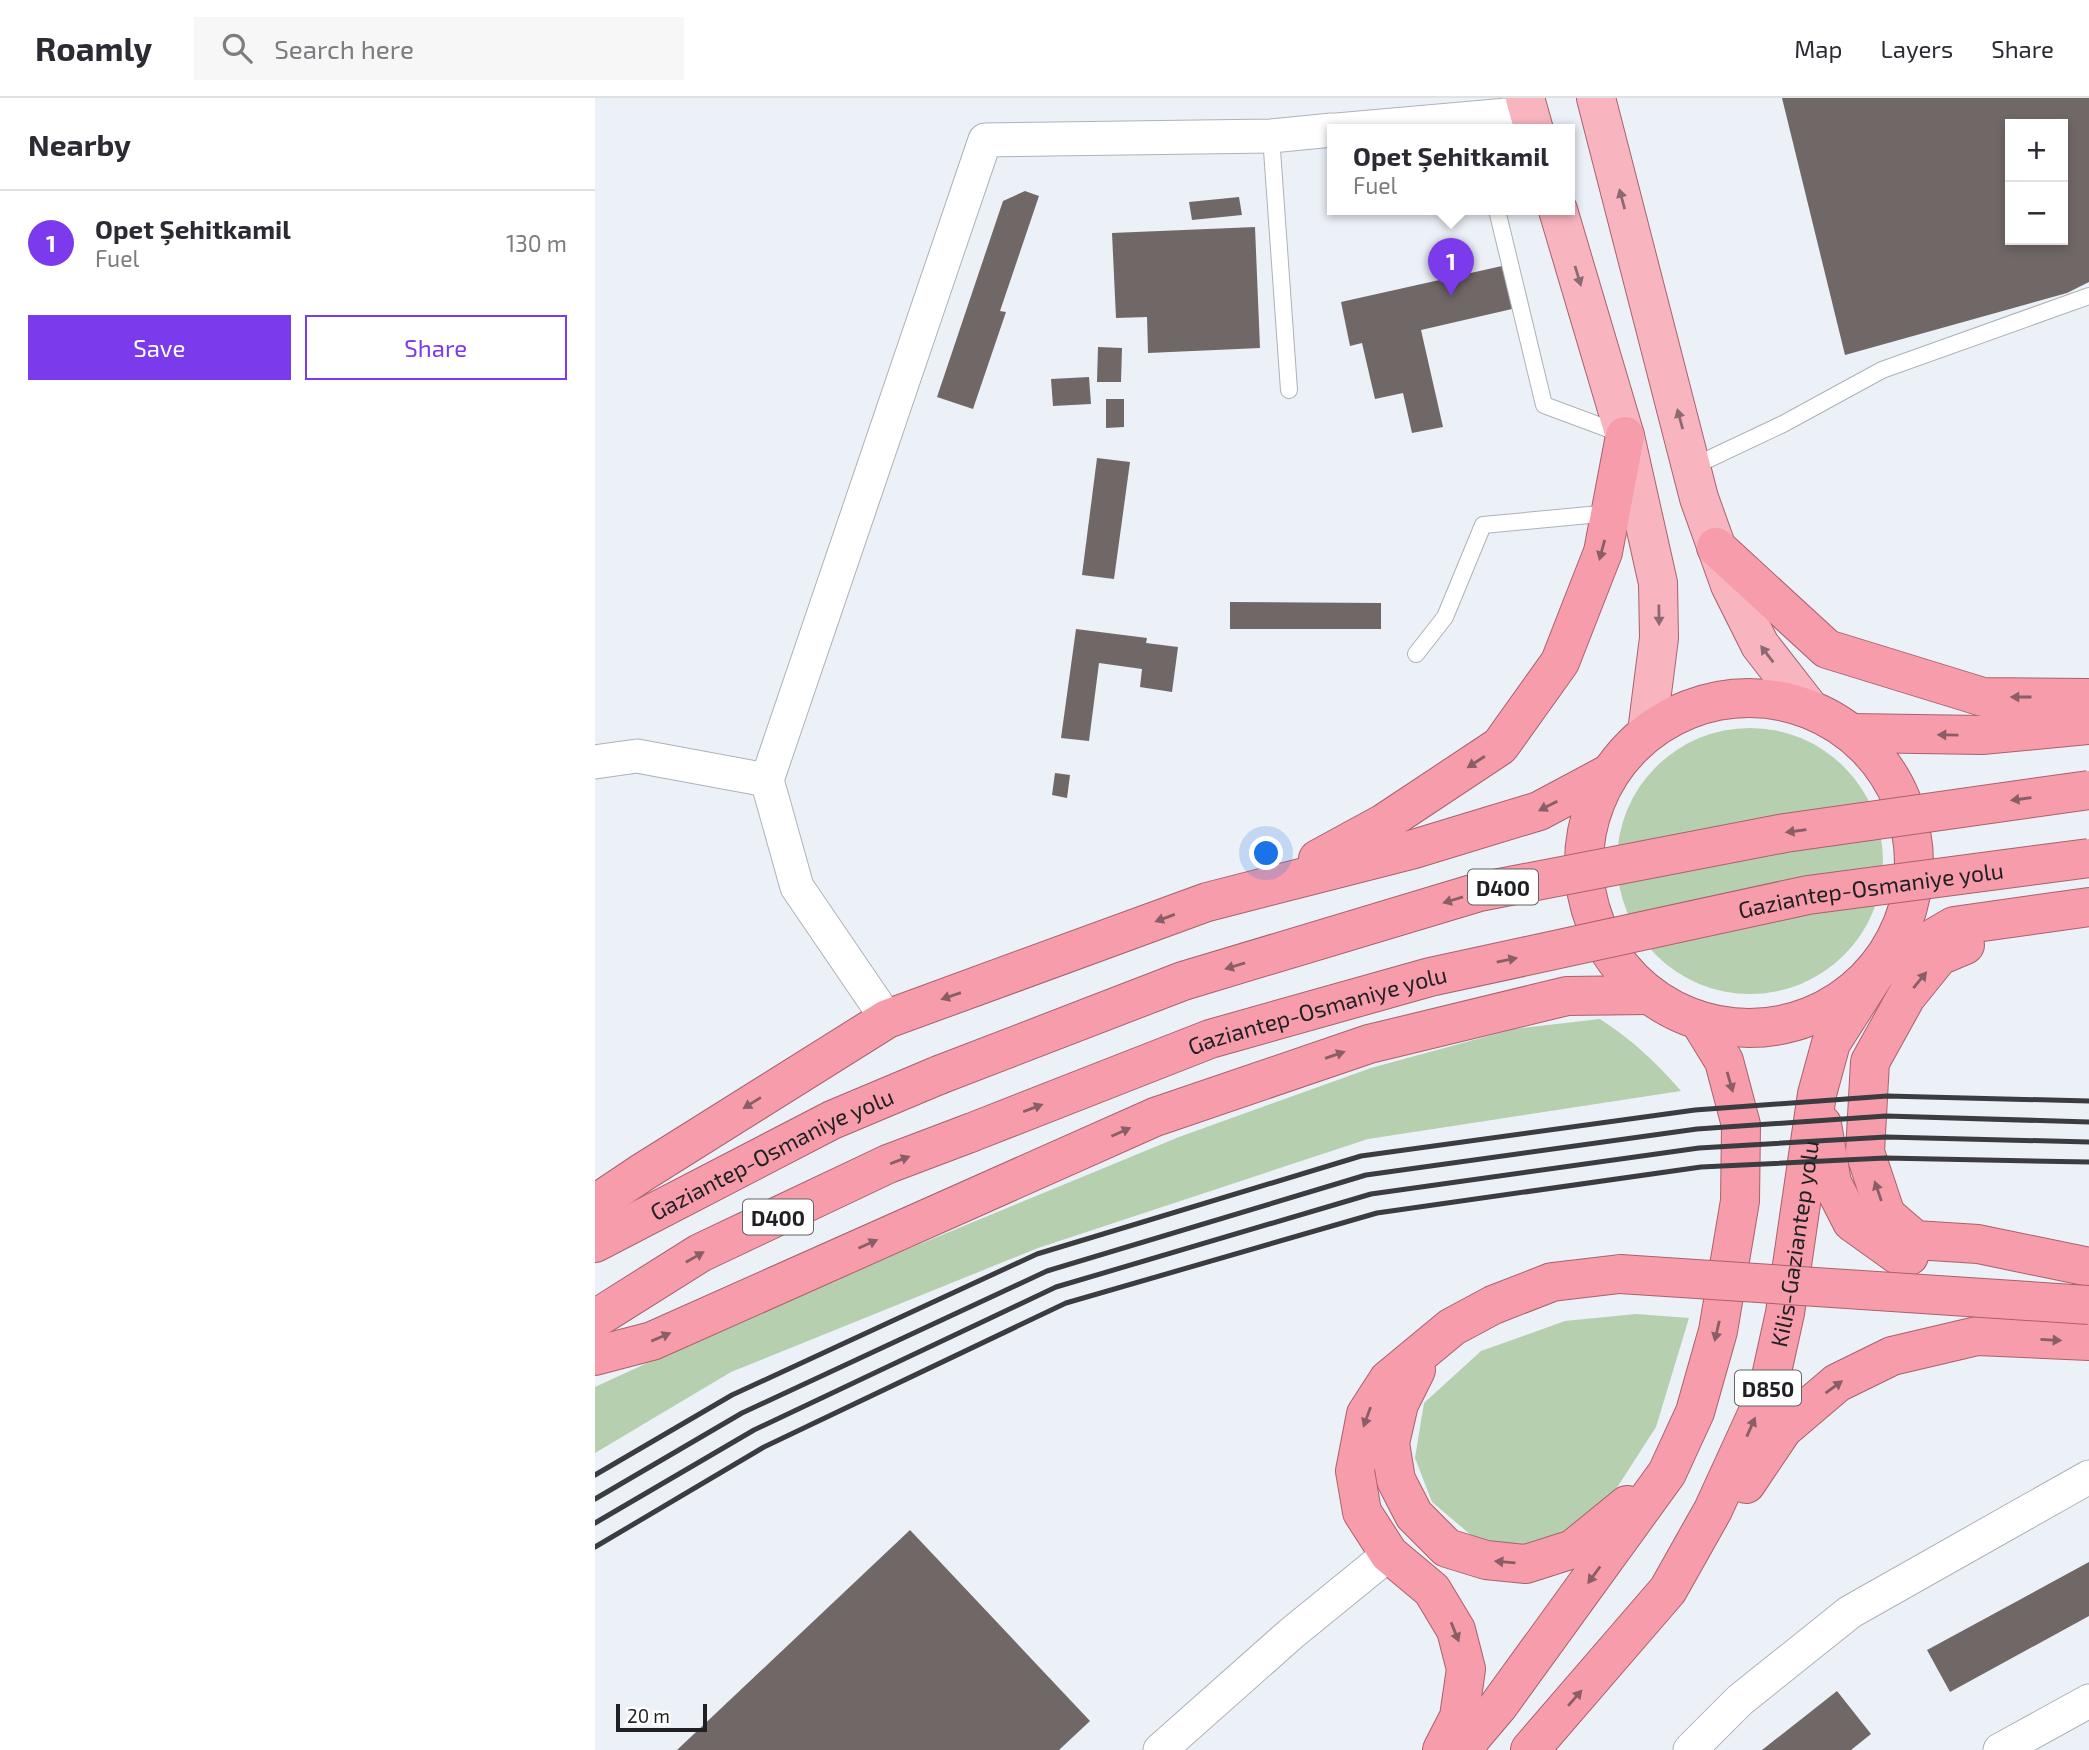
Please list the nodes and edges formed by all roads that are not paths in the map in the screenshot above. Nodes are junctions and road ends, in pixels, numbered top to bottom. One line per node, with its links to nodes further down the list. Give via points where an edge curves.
1 (1596, 98): 12 (main road, one-way to 1)
2 (1529, 113): 3 (street)
3 (1485, 123): 4 (street)
4 (1463, 124)
5 (1327, 131): 6 (street)
6 (1271, 136): 10 (lane); 23 (street, via 985,140)
7 (1498, 215): 11 (lane, via 1543,405)
8 (1559, 215): 11 (main road, one-way to 11)
9 (2089, 296): 12 (lane, via 1882,370)
10 (1289, 390)
11 (1625, 436): 13 (highway); 19 (main road, one-way to 19, via 1658,583 1660,638)
12 (1692, 467): 14 (main road)
13 (1610, 513): 15 (lane, via 1483,525 1445,617); 26 (highway, one-way to 26, via 1603,552 1560,662 1500,746 1384,822)
14 (1716, 547): 16 (highway, one-way to 14, via 1983,697 1827,649); 17 (main road, one-way to 14, via 1760,645)
15 (1416, 654)
16 (2089, 698)
17 (1809, 708): 19 (highway, via 1752,697 1714,701); 20 (highway)
18 (2089, 725): 20 (highway, one-way to 20, via 1982,735)
19 (1647, 732): 22 (highway)
20 (1853, 733): 29 (highway, Kilis-Gaziantep yolu, via 1891,775 1908,813 1916,871 1912,902)
21 (595, 762): 23 (street, via 637,756)
22 (1608, 774): 26 (highway, one-way to 26, via 1539,811); 30 (highway, via 1590,811 1583,869 1588,903 1618,965)
23 (767, 780): 31 (street, via 797,887)
24 (2089, 790): 35 (highway, Gaziantep-Osmaniye yolu / D400, one-way to 35, bridge, via 1785,833 1479,892 1183,981 832,1120)
25 (2089, 858): 38 (highway, Gaziantep-Osmaniye yolu / D400, one-way to 25, bridge, via 700,1253 888,1164 1210,1039 1430,977 1808,895)
26 (1265, 887): 31 (highway, one-way to 31, via 1207,902)
27 (2089, 907): 28 (highway)
28 (2037, 914): 29 (highway, via 1954,926); 36 (highway, one-way to 28, via 1978,1244 1915,1240 1886,1215 1865,1152 1870,1062 1906,997 1939,956)
29 (1877, 971): 32 (highway, via 1847,998 1815,1016 1742,1029); 33 (highway, Kilis-Gaziantep yolu / D850, via 1831,1043)
30 (1648, 995): 32 (highway); 41 (highway, one-way to 30, via 652,1341 1155,1117 1331,1056 1567,996)
31 (887, 1019): 34 (highway, one-way to 34)
32 (1700, 1022): 42 (highway, D850, one-way to 42, via 1724,1062 1741,1125 1740,1201 1718,1331 1695,1412)
33 (1817, 1094): 36 (highway, via 1832,1183 1853,1222 1898,1255); 45 (highway, Kilis-Gaziantep yolu / D850, one-way to 33, via 1713,1510 1768,1390 1785,1313)
34 (595, 1204)
35 (595, 1243)
36 (2089, 1267)
37 (2089, 1305): 40 (highway, bridge, via 1620,1274 1540,1286 1452,1327)
38 (595, 1319)
39 (2089, 1342): 45 (highway, one-way to 39, via 1783,1429 1837,1383 1892,1356 1977,1336)
40 (1426, 1348): 42 (highway, one-way to 40, via 1573,1549 1526,1564 1486,1560 1447,1548 1414,1515 1396,1480 1390,1443 1399,1404); 44 (highway, one-way to 44, via 1388,1380 1366,1414 1355,1471 1362,1512)
41 (595, 1356)
42 (1667, 1473): 49 (highway, D850, one-way to 49, via 1499,1705)
43 (2089, 1477): 51 (street, via 1850,1612 1740,1700)
44 (1389, 1554): 47 (street); 48 (highway, one-way to 48, via 1432,1590 1456,1630 1466,1669 1459,1717)
45 (1668, 1590): 50 (highway, Kilis-Gaziantep yolu / D850, one-way to 45)
46 (2089, 1701): 52 (street)
47 (1160, 1750)
48 (1442, 1750)
49 (1461, 1750)
50 (1530, 1750)
51 (1691, 1750)
52 (2000, 1750)

